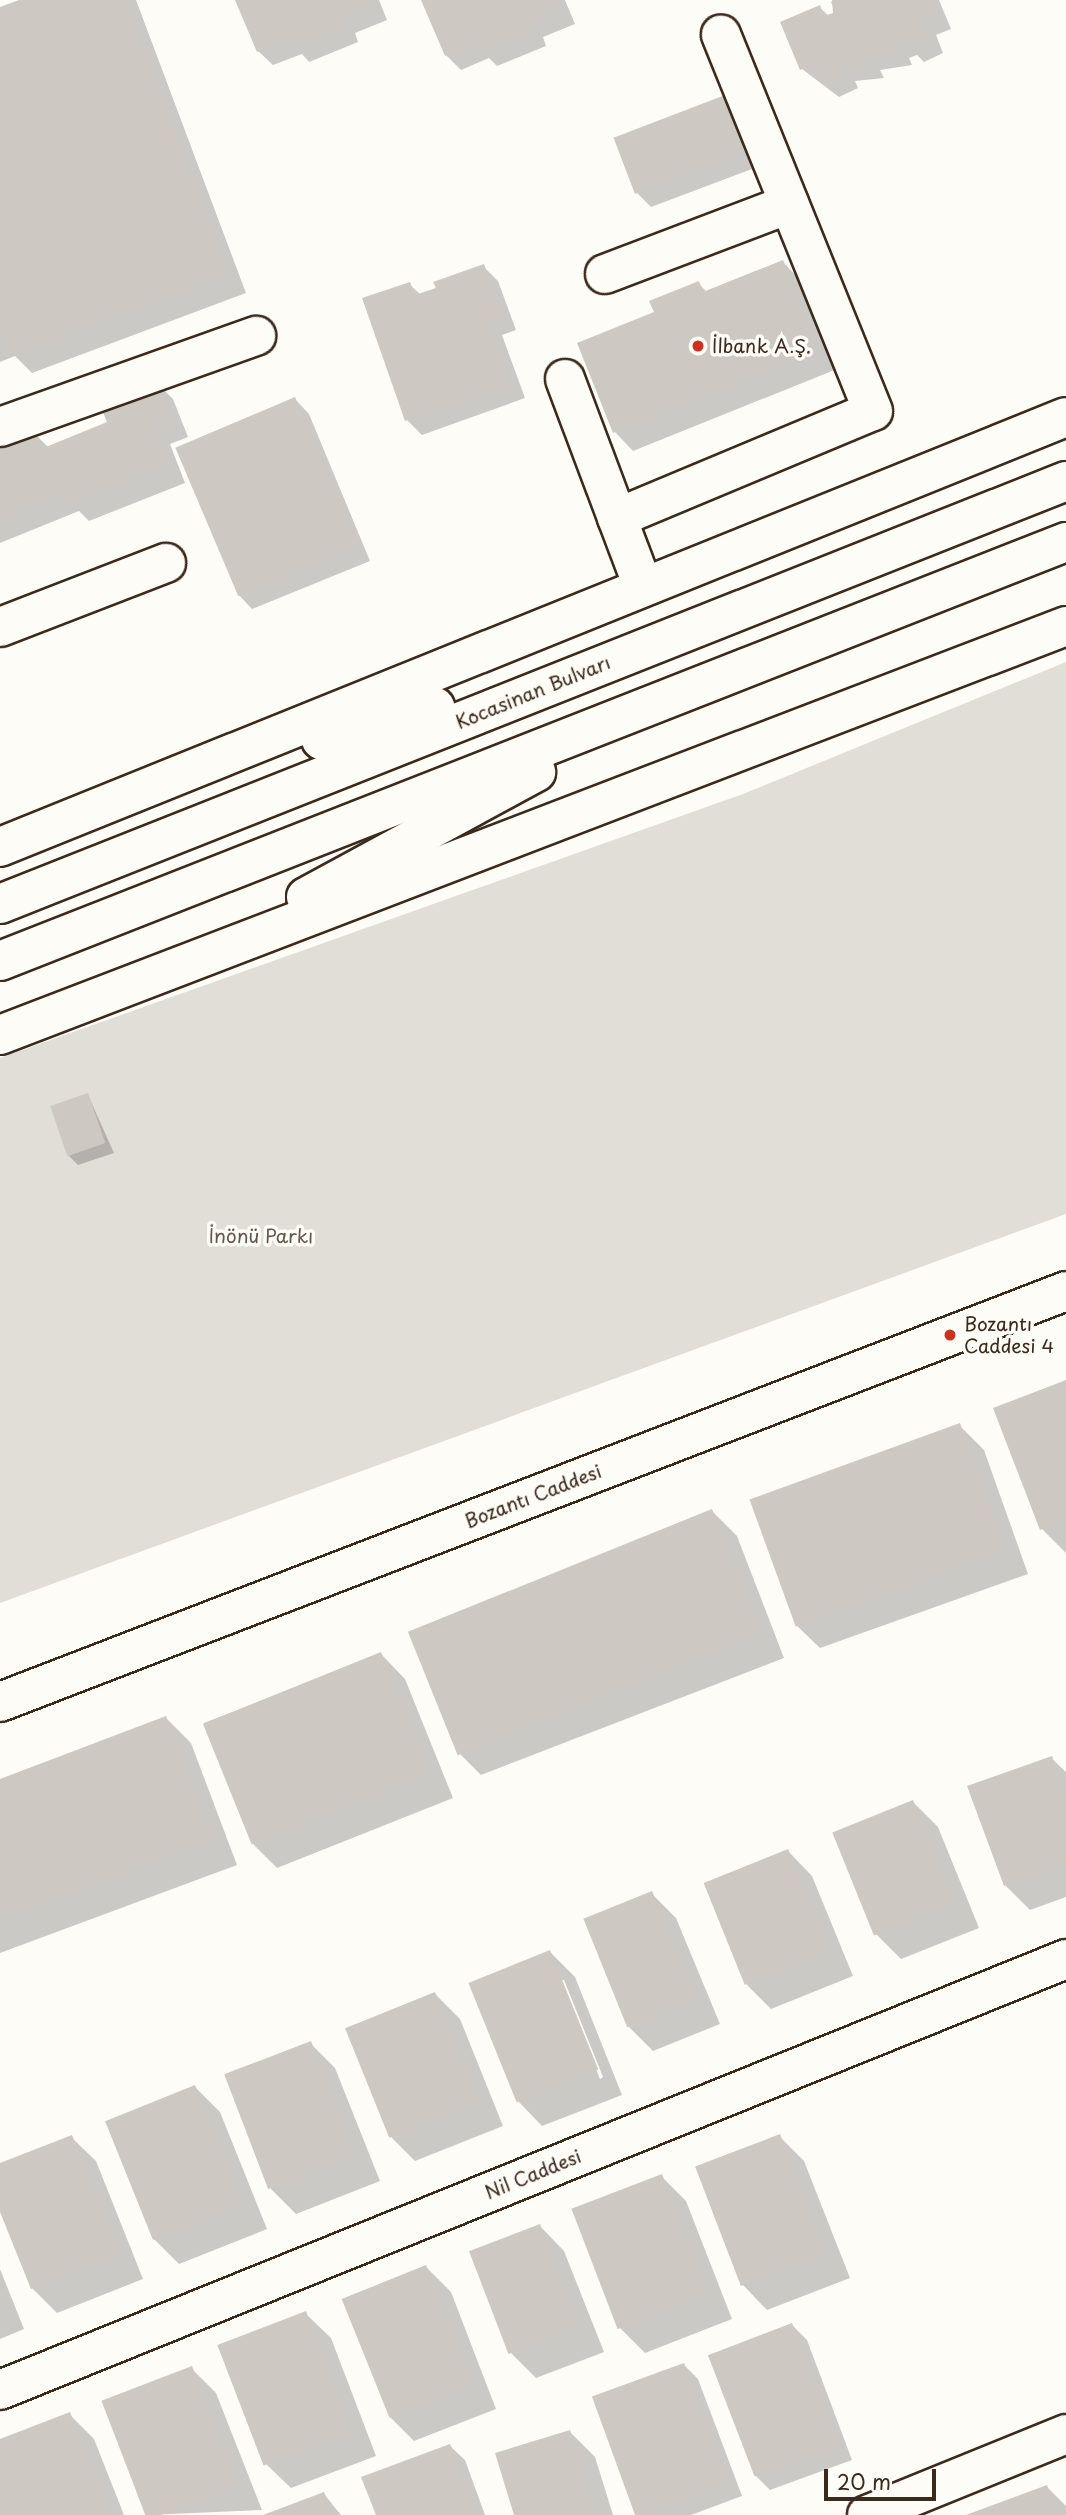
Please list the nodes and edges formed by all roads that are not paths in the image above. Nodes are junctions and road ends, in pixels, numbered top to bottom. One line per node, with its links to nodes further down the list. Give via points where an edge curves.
1 (721, 35): 2 (main road)
2 (789, 204): 3 (main road); 9 (main road, via 873,411)
3 (604, 274)
4 (256, 337): 7 (main road)
5 (565, 379): 9 (main road)
6 (1066, 417): 12 (main road)
7 (0, 427)
8 (1066, 481): 15 (main road, Kocasinan Bulvarı)
9 (617, 518): 12 (main road)
10 (1066, 542): 16 (main road)
11 (166, 563): 14 (main road)
12 (643, 587): 17 (main road)
13 (1066, 626): 21 (main road)
14 (0, 627)
15 (659, 642): 17 (main road); 19 (main road, Kocasinan Bulvarı)
16 (682, 693): 20 (main road); 21 (main road)
17 (108, 803): 18 (main road)
18 (0, 847)
19 (0, 904)
20 (0, 961)
21 (172, 970): 22 (main road)
22 (0, 1035)
23 (1066, 1291): 24 (main road, Bozantı Caddesi)
24 (0, 1702)
25 (1066, 1959): 26 (main road, Nil Caddesi)
26 (0, 2389)
27 (1066, 2434): 28 (main road)
28 (867, 2515)

